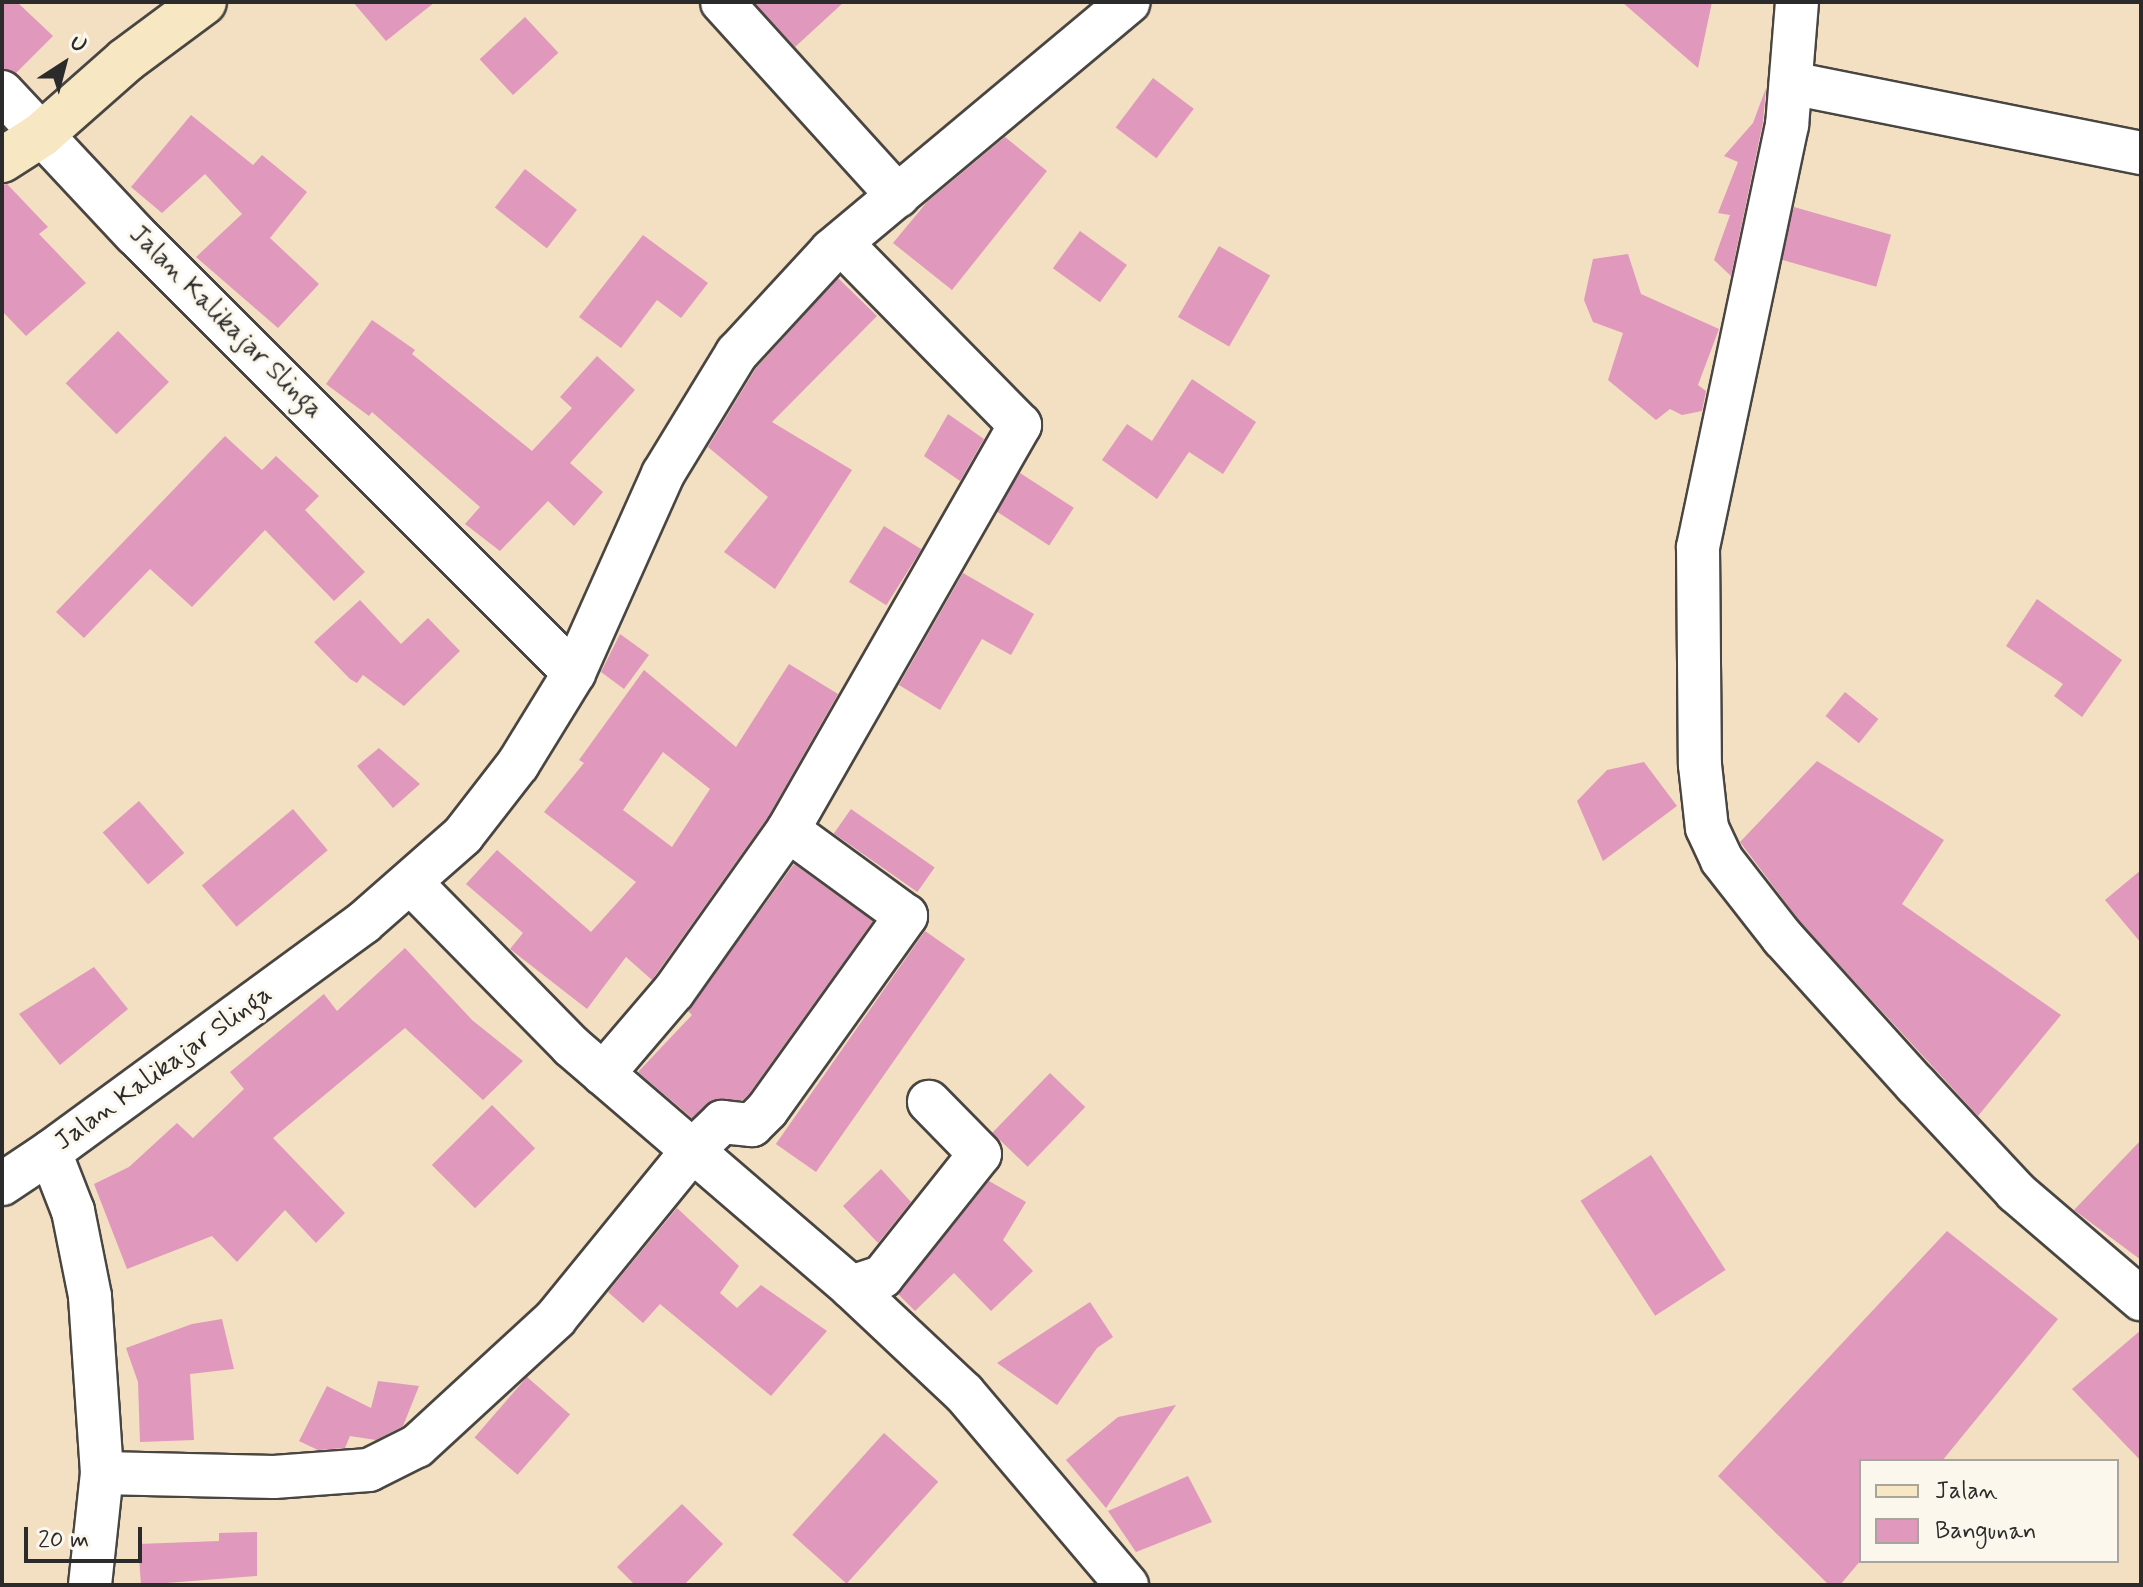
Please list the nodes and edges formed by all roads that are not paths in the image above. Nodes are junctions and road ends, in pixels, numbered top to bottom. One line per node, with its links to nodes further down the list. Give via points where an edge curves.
1 (204, 2): 7 (street, via 126,60)
2 (722, 2): 10 (street)
3 (1129, 2): 10 (street)
4 (1797, 2): 5 (street)
5 (1791, 83): 8 (street); 21 (street, via 1770,213 1698,547 1700,765 1707,828 1722,860 1783,938 1916,1085 2016,1192)
6 (2, 92): 7 (street, Jalan Kalikajar Slinga)
7 (41, 135): 9 (street); 12 (street, Jalan Kalikajar Slinga)
8 (2141, 153)
9 (2, 160)
10 (898, 196): 11 (street)
11 (841, 243): 12 (street, via 783,298 737,353 693,421); 13 (street, via 1020,425)
12 (568, 667): 14 (street, Jalan Kalikajar Slinga, via 518,764 463,835)
13 (788, 830): 15 (street, via 674,991); 17 (street, via 906,916 767,1110 752,1125 722,1122)
14 (411, 883): 15 (street); 18 (street, Jalan Kalikajar Slinga)
15 (603, 1074): 17 (street)
16 (929, 1102): 20 (street, via 980,1154 882,1277)
17 (692, 1151): 20 (street); 22 (street, via 555,1319 417,1446 369,1470 335,1473)
18 (50, 1152): 19 (street); 22 (street, Jalan Kalikajar Slinga, via 73,1211 90,1296)
19 (2, 1184)
20 (851, 1287): 24 (street, via 964,1393)
21 (2141, 1299)
22 (102, 1473): 23 (street, Jalan Kalikajar Slinga)
23 (87, 1583)
24 (1127, 1585)

